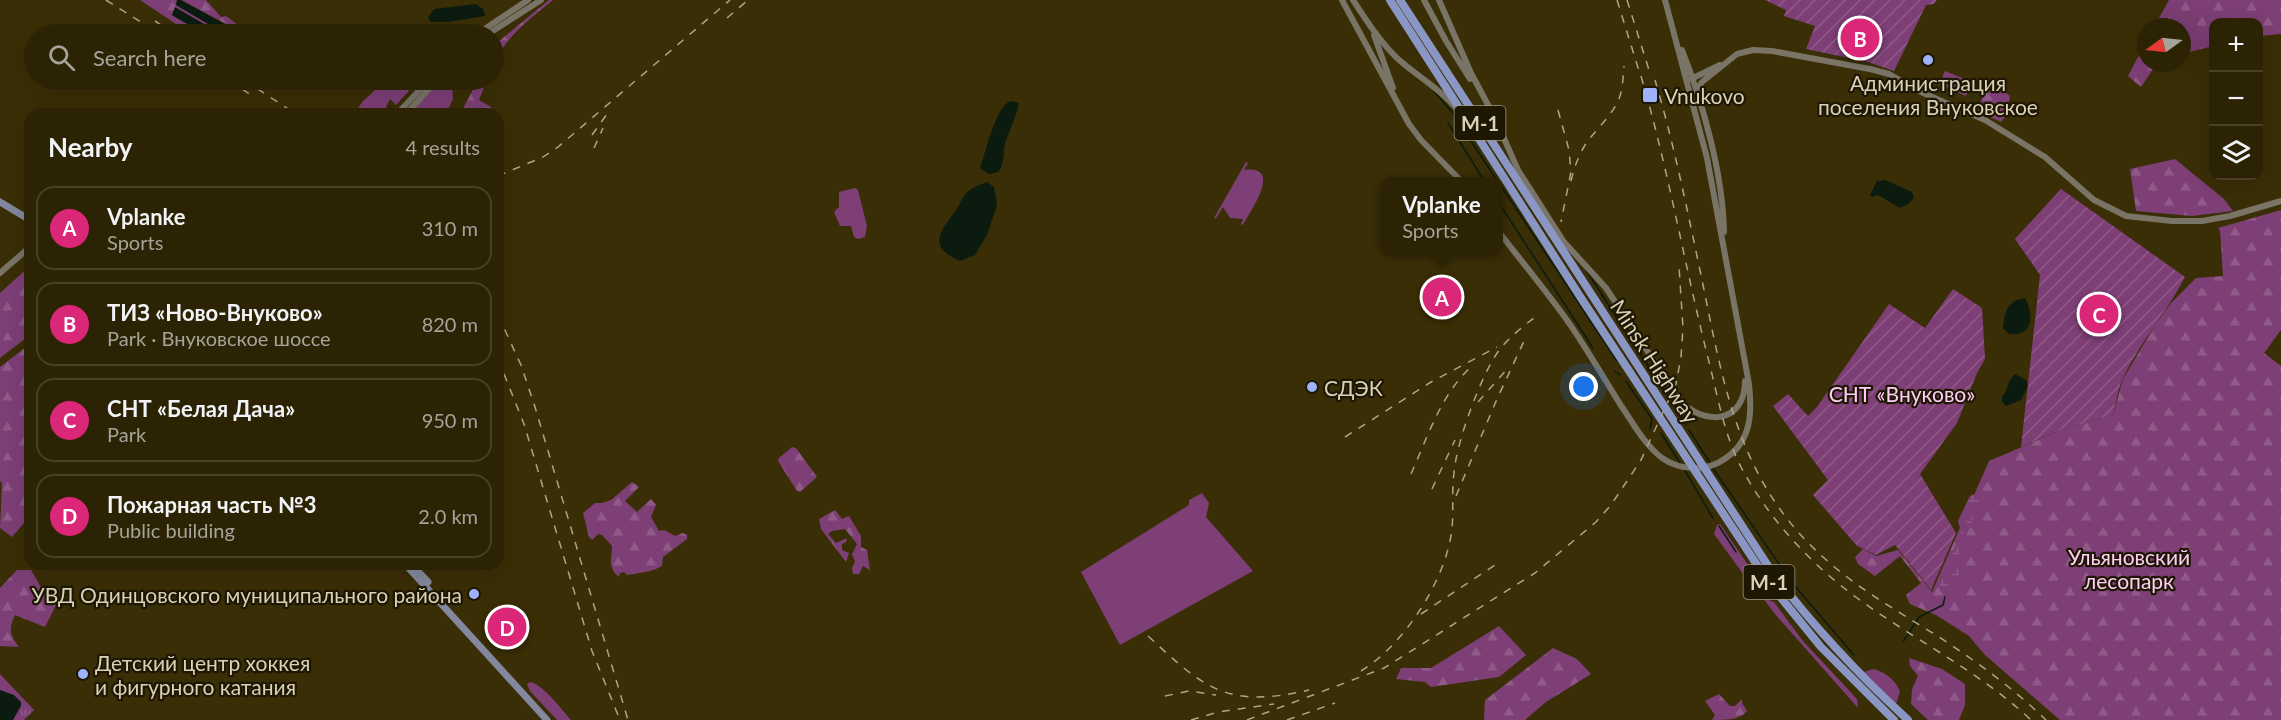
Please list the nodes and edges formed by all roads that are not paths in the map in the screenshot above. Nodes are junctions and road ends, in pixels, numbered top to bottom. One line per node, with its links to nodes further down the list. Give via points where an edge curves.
1 (528, 0): 10 (main road)
2 (541, 0): 11 (main road)
3 (1342, 0): 21 (main road)
4 (1353, 0): 12 (main road)
5 (1390, 0): 13 (highway, Minsk Highway / М-1)
6 (1400, 0): 13 (highway, Minsk Highway / М-1)
7 (1424, 0): 18 (main road)
8 (1439, 0): 18 (main road)
9 (1665, 0): 15 (main road)
10 (492, 24)
11 (504, 24)
12 (1369, 24): 21 (main road); 23 (main road, via 1398,58 1445,95)
13 (1429, 52): 23 (highway, Minsk Highway / М-1); 25 (highway, Minsk Highway / М-1)
14 (1726, 62): 15 (main road); 15 (main road, via 1702,82); 27 (main road, via 1740,53 1763,50 1889,74 1999,128 2045,157 2094,200 2126,216 2208,220)
15 (1693, 83): 31 (main road); 31 (main road, via 1722,204)
16 (423, 90): 19 (main road)
17 (426, 90): 20 (main road)
18 (1483, 97): 22 (main road)
19 (404, 108)
20 (411, 108)
21 (1402, 113): 24 (main road, via 1421,140)
22 (1498, 124): 25 (main road); 34 (main road, via 1518,170 1564,242 1606,288 1689,410 1702,416 1722,416 1738,405 1745,389)
23 (1471, 126): 35 (highway, Minsk Highway / М-1)
24 (1457, 177)
25 (1528, 198): 35 (highway, Minsk Highway / М-1)
26 (0, 200): 28 (main road); 29 (main road)
27 (2281, 201)
28 (24, 211)
29 (24, 216)
30 (1503, 237): 34 (main road, via 1568,322 1645,441 1662,457 1684,468 1703,467 1734,452 1745,438 1750,421)
31 (1724, 251): 34 (main road)
32 (24, 252): 33 (main road)
33 (0, 273)
34 (1744, 363)
35 (1723, 507): 40 (highway, Minsk Highway / М-1, via 1769,583 1808,632); 41 (highway, Minsk Highway / М-1, via 1806,616 1847,663)
36 (410, 570): 38 (main road)
37 (416, 570): 39 (main road)
38 (547, 720)
39 (554, 720)
40 (1894, 720)
41 (1908, 720)

